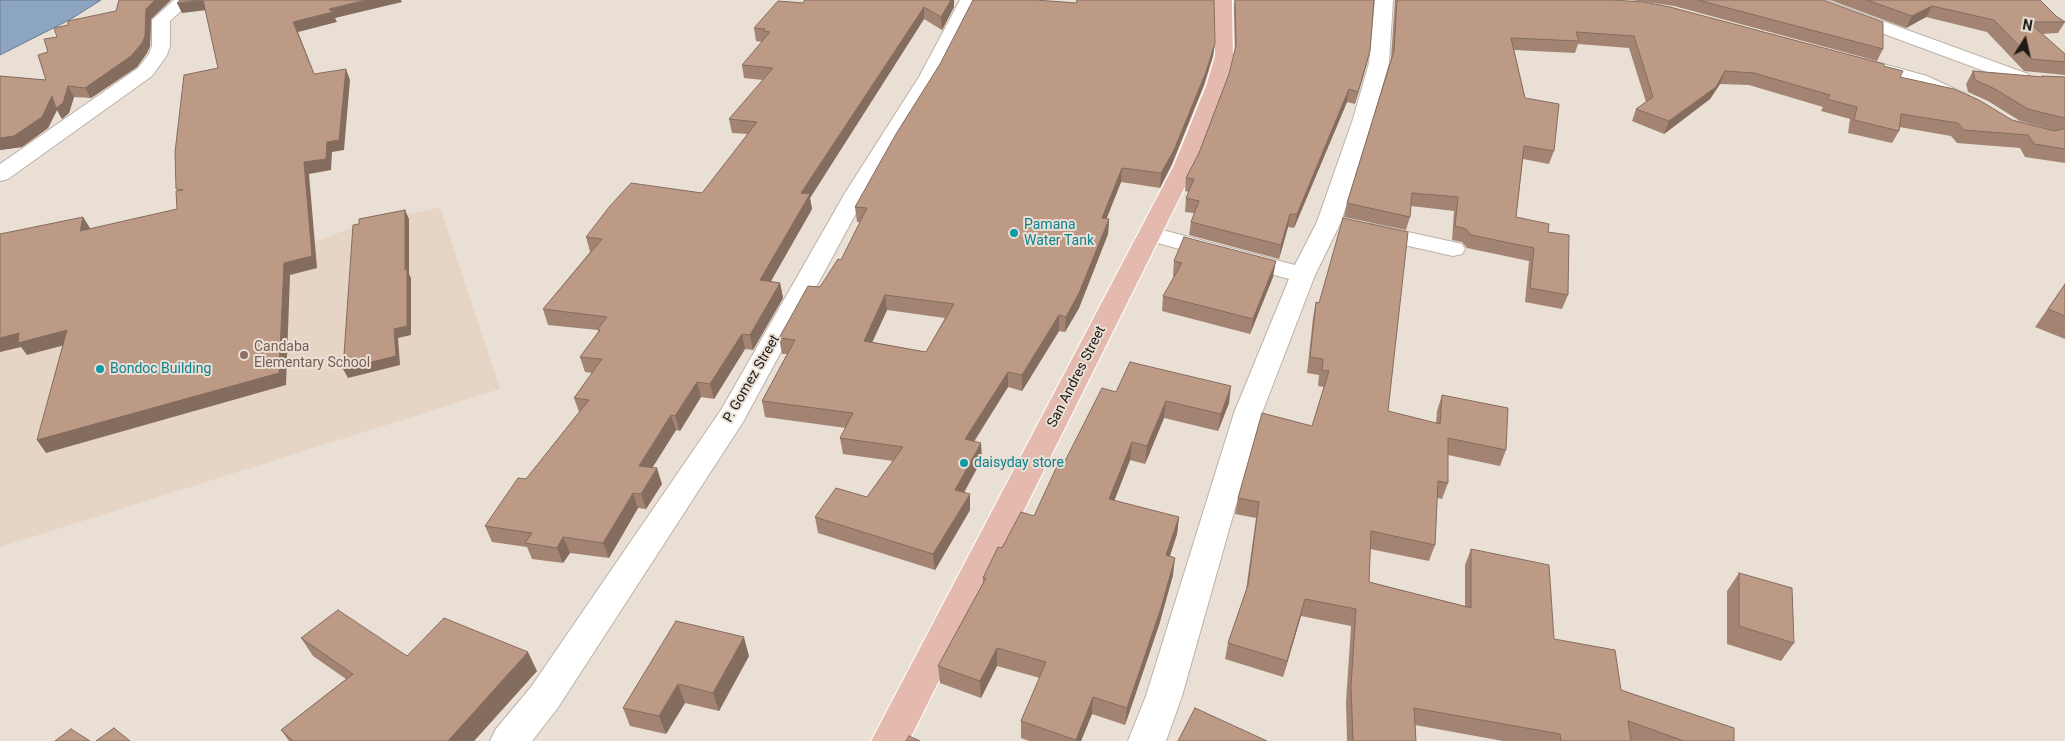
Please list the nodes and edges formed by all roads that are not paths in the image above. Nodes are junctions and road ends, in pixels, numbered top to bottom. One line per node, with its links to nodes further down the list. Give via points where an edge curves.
1 (184, 0): 9 (street, via 161,20 161,46 145,72)
2 (969, 0): 14 (street, P. Gomez Street, via 929,77 856,193 732,415 544,698)
3 (1223, 0): 11 (main road, San Andres Street, via 1224,56 1216,86 1185,165)
4 (1384, 0): 10 (street, via 1379,63)
5 (1809, 0): 7 (street, via 2030,79)
6 (1845, 60): 7 (street)
7 (1920, 80): 8 (street)
8 (1980, 107)
9 (0, 174)
10 (1329, 222): 12 (street); 13 (street)
11 (1151, 234): 13 (street); 15 (main road, San Andres Street)
12 (1453, 249)
13 (1303, 275): 16 (street, via 1248,412 1164,696)
14 (509, 741)
15 (890, 741)
16 (1147, 741)

